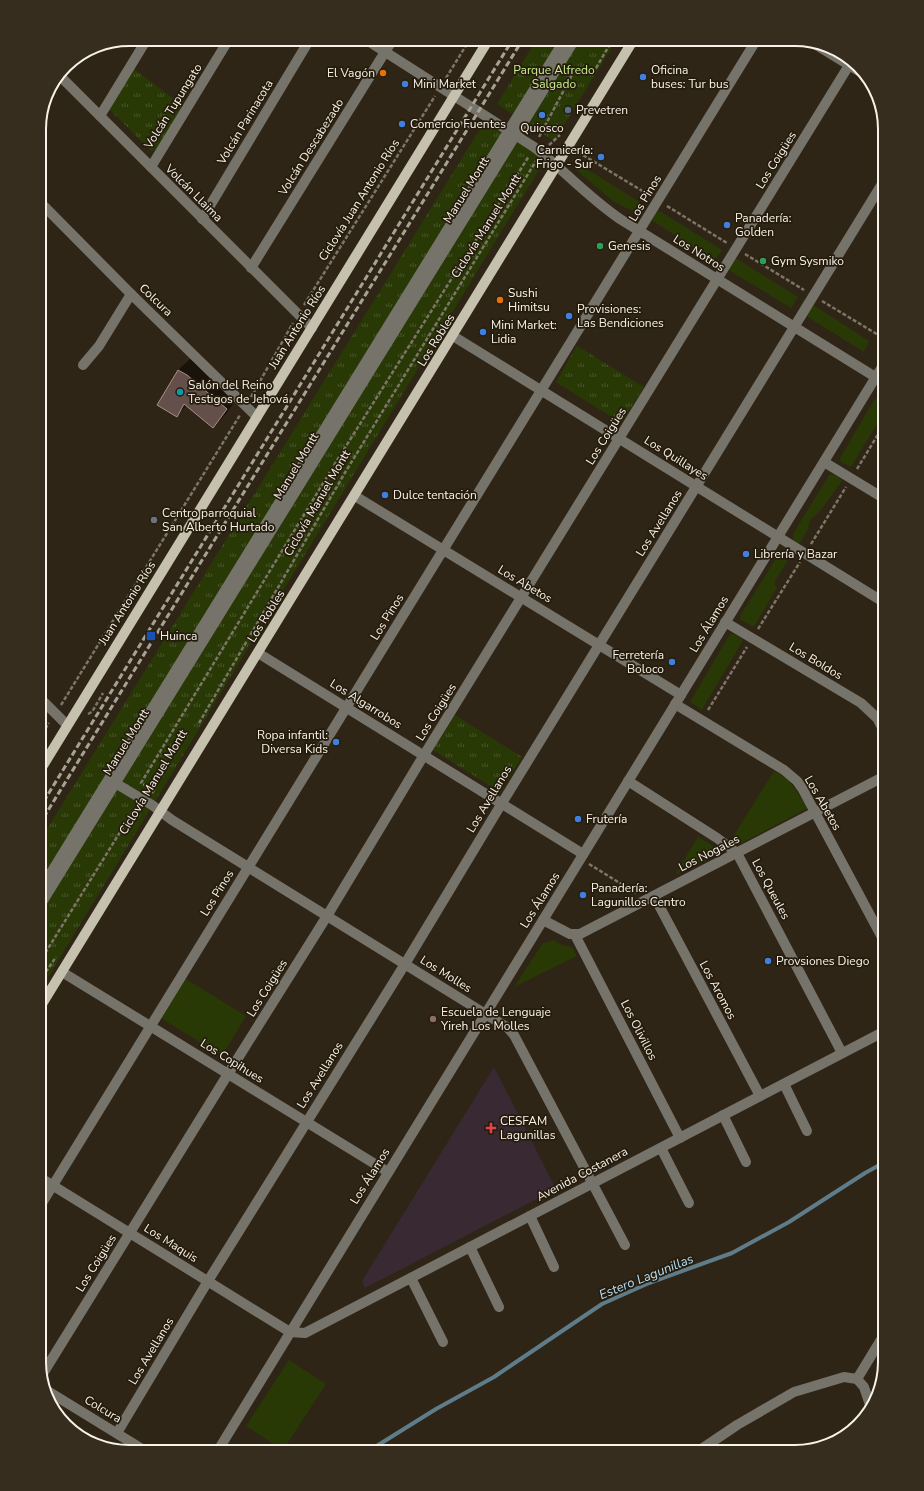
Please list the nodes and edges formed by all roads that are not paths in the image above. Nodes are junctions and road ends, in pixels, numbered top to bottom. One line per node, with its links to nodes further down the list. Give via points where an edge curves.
1 (143, 46): 15 (street)
2 (226, 46): 18 (street, Volcán Tupungato)
3 (306, 46): 21 (street, Volcán Parinacota)
4 (377, 46): 11 (street, Los Notros)
5 (388, 46): 11 (street, Volcán Descabezado)
6 (486, 46): 14 (main road, Juan Antonio Ríos)
7 (561, 46): 16 (street, Manuel Montt)
8 (570, 46): 16 (street, Manuel Montt)
9 (630, 46): 17 (main road, Los Robles)
10 (753, 46): 22 (street, Los Pinos)
11 (385, 51): 14 (street, Los Notros); 23 (street, Volcán Descabezado)
12 (849, 66): 24 (street, Los Coigües)
13 (63, 79): 15 (street, Volcán Llaima)
14 (455, 95): 16 (street, Los Notros); 27 (main road, Juan Antonio Ríos)
15 (100, 116): 18 (street, Volcán Llaima)
16 (512, 132): 17 (street, Los Notros); 55 (street, Manuel Montt)
17 (557, 166): 22 (street, Los Notros, via 597,202); 28 (main road, Los Robles)
18 (150, 167): 21 (street, Volcán Llaima)
19 (878, 190): 26 (street, Los Avellanos)
20 (46, 208): 25 (street, Colcura)
21 (202, 219): 23 (street, Volcán Llaima)
22 (639, 231): 24 (street, Los Notros); 32 (street, Los Pinos)
23 (251, 268): 27 (street, Volcán Llaima)
24 (717, 279): 26 (street, Los Notros); 34 (street, Los Coigües)
25 (131, 294): 29 (street, via 99,346); 33 (street, Colcura)
26 (794, 327): 31 (street, Los Notros); 36 (street, Los Avellanos)
27 (312, 328): 33 (main road, Juan Antonio Ríos)
28 (453, 336): 32 (street, Los Quillayes); 38 (main road, Los Robles)
29 (83, 365)
30 (878, 374): 31 (street, Los Álamos)
31 (876, 377): 35 (street, Los Álamos)
32 (541, 390): 34 (street, Los Quillayes); 40 (street, Los Pinos)
33 (257, 416): 51 (main road, Juan Antonio Ríos)
34 (619, 438): 36 (street, Los Quillayes); 41 (street, Los Coigües)
35 (824, 462): 37 (street); 39 (street, Los Álamos)
36 (696, 486): 39 (street, Los Quillayes); 44 (street, Los Avellanos)
37 (878, 495)
38 (355, 496): 40 (street, Los Abetos); 45 (main road, Los Robles)
39 (778, 537): 42 (street, Los Quillayes); 43 (street, Los Álamos)
40 (443, 550): 41 (street, Los Abetos); 49 (street, Los Pinos)
41 (521, 598): 44 (street, Los Abetos); 52 (street, Los Coigües)
42 (878, 599)
43 (725, 622): 46 (street, Los Álamos); 50 (street, Los Boldos, via 862,703)
44 (599, 645): 46 (street, Los Abetos); 57 (street, Los Avellanos)
45 (258, 653): 49 (street, Los Algarrobos); 58 (main road)
46 (681, 695): 48 (street, Los Álamos)
47 (46, 704): 51 (street)
48 (675, 704): 56 (street, Los Álamos); 59 (street, Los Abetos, via 790,774 802,788)
49 (346, 707): 52 (street, Los Algarrobos); 62 (street, Los Pinos)
50 (878, 721)
51 (67, 725): 53 (main road, Juan Antonio Ríos)
52 (424, 755): 57 (street, Los Algarrobos); 66 (street, Los Coigües)
53 (46, 760)
54 (878, 780): 59 (street, Los Nogales)
55 (112, 781): 58 (street, Los Molles); 63 (street, Manuel Montt); 64 (street, Manuel Montt)
56 (628, 781): 60 (street, Los Queules, via 717,838); 61 (street, Los Álamos)
57 (502, 803): 61 (street, Los Algarrobos); 70 (street, Los Avellanos)
58 (161, 812): 62 (street, Los Molles); 71 (main road)
59 (816, 813): 60 (street, Los Nogales); 68 (street, Los Abetos)
60 (737, 854): 65 (street, Los Nogales); 76 (street, Los Queules)
61 (582, 856): 67 (street, Los Álamos)
62 (248, 867): 66 (street, Los Molles); 74 (street, Los Pinos)
63 (46, 881)
64 (46, 895)
65 (651, 898): 69 (street, Los Nogales); 79 (street, Los Aromos)
66 (327, 916): 70 (street, Los Molles); 77 (street, Los Coigües)
67 (543, 920): 69 (street); 73 (street, Los Álamos)
68 (878, 930)
69 (575, 935): 83 (street, Los Olivillos)
70 (405, 964): 73 (street, Los Molles); 81 (street, Los Avellanos)
71 (62, 972): 72 (main road); 74 (street, Los Copihues)
72 (46, 998)
73 (485, 1013): 86 (street, Los Álamos); 88 (street, Los Molles, via 505,1025 514,1035)
74 (150, 1026): 77 (street, Los Copihues); 89 (street, Los Pinos)
75 (878, 1034): 76 (street, Avenida Costanera)
76 (842, 1053): 78 (street, Avenida Costanera)
77 (228, 1074): 81 (street, Los Copihues); 93 (street, Los Coigües)
78 (784, 1084): 79 (street, Avenida Costanera); 82 (street)
79 (760, 1096): 80 (street, Avenida Costanera)
80 (723, 1115): 83 (street, Avenida Costanera); 85 (street)
81 (306, 1122): 86 (street, Los Copihues); 98 (street, Los Avellanos)
82 (807, 1131)
83 (680, 1138): 84 (street, Avenida Costanera)
84 (661, 1148): 88 (street, Avenida Costanera); 91 (street)
85 (746, 1162)
86 (388, 1172): 100 (street, Los Álamos)
87 (46, 1181): 89 (street, Los Maquis)
88 (593, 1183): 92 (street, Avenida Costanera); 94 (street, Los Molles)
89 (53, 1185): 90 (street, Los Pinos); 93 (street, Los Maquis)
90 (46, 1196)
91 (690, 1203)
92 (530, 1216): 95 (street, Avenida Costanera); 96 (street)
93 (130, 1233): 98 (street, Los Maquis); 103 (street, Los Coigües)
94 (625, 1245)
95 (470, 1247): 97 (street, Avenida Costanera); 99 (street)
96 (554, 1267)
97 (411, 1278): 100 (street, Avenida Costanera, via 309,1332); 101 (street)
98 (208, 1281): 100 (street, Los Maquis); 107 (street, Los Avellanos)
99 (499, 1307)
100 (290, 1332): 109 (street, Los Álamos)
101 (443, 1342)
102 (878, 1344): 104 (street)
103 (47, 1368)
104 (857, 1379): 106 (street, via 864,1387); 110 (street, via 844,1377 794,1392)
105 (52, 1393): 107 (street, Colcura)
106 (869, 1400)
107 (117, 1432): 108 (street, Colcura)
108 (136, 1445)
109 (221, 1445)
110 (707, 1445)

